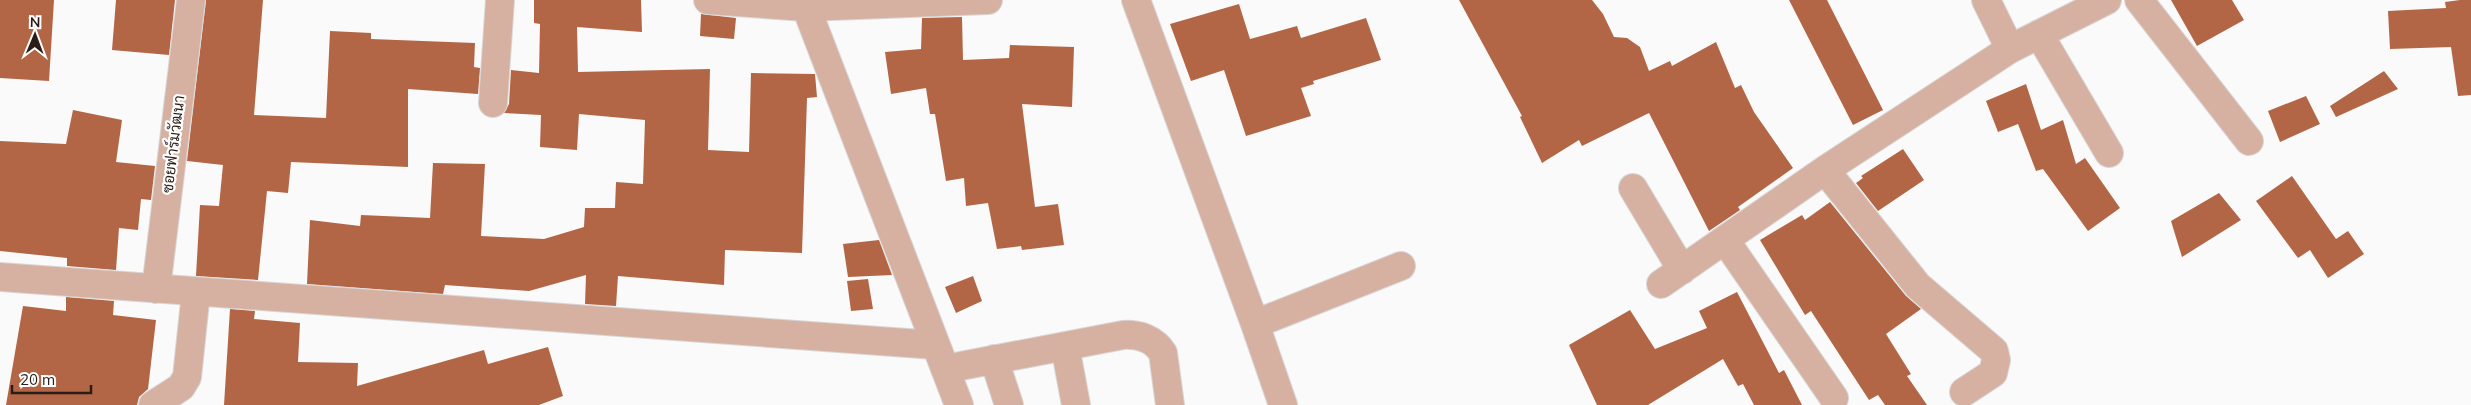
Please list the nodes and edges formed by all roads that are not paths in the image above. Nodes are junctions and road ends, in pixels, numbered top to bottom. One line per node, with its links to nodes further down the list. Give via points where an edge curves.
1 (190, 0): 20 (street, ซอยฟาร์มวัฒนา)
2 (500, 0): 12 (street)
3 (708, 0): 9 (street)
4 (988, 0): 9 (street)
5 (1136, 0): 22 (street)
6 (1986, 0): 11 (street)
7 (2107, 0): 10 (street)
8 (2139, 0): 13 (street)
9 (806, 7): 24 (street)
10 (2039, 34): 11 (street); 14 (street)
11 (2010, 49): 15 (street)
12 (493, 103)
13 (2249, 141)
14 (2109, 153)
15 (1826, 170): 17 (street); 26 (street, via 1918,286 1994,351 1996,367 1993,373)
16 (1632, 188): 17 (street, via 1671,277)
17 (1725, 240): 27 (street)
18 (1401, 266): 22 (street)
19 (0, 277): 20 (street)
20 (156, 289): 21 (street)
21 (196, 292): 24 (street); 28 (street, via 188,377 181,387)
22 (1255, 324): 33 (street)
23 (1065, 346): 25 (street); 31 (street); 32 (street, via 1124,334 1137,334 1150,341 1163,353)
24 (940, 357): 25 (street); 29 (street)
25 (994, 359): 30 (street)
26 (1964, 392)
27 (1834, 398)
28 (153, 405)
29 (959, 405)
30 (1009, 405)
31 (1076, 405)
32 (1170, 405)
33 (1283, 405)

